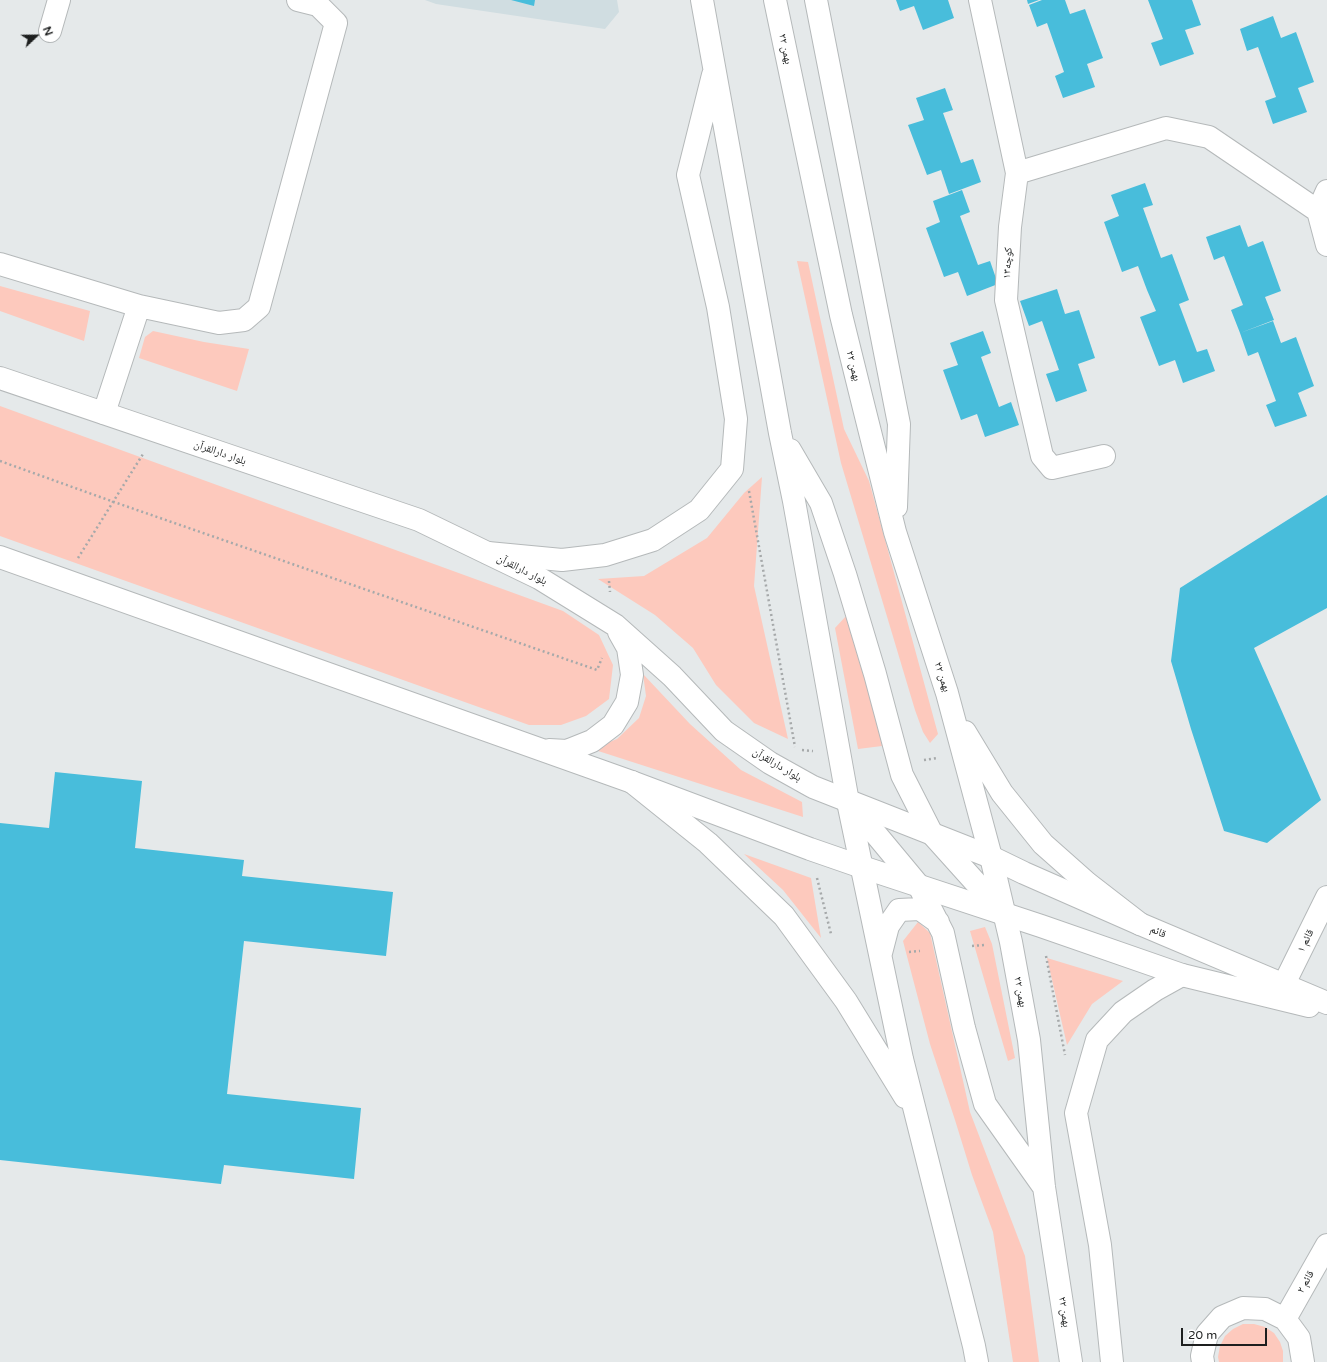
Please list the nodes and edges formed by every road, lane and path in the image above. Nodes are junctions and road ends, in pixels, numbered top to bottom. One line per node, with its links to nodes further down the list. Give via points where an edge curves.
1 (59, 0): 7 (main road)
2 (298, 0): 14 (main road, via 318,5 336,23 260,307 244,320 219,323)
3 (702, 0): 8 (main road)
4 (775, 0): 23 (main road, ۲۲ بهمن, via 841,315)
5 (816, 0): 23 (main road, via 899,424)
6 (980, 0): 9 (main road, کوچه۱۳)
7 (50, 31)
8 (714, 68): 18 (main road); 25 (main road, via 688,175 718,307 736,419 732,468 699,510 653,540)
9 (1016, 173): 11 (main road, via 1166,128 1209,138); 19 (main road, کوچه۱۳, via 1006,300 1042,456 1052,468)
10 (1327, 191): 11 (main road)
11 (1318, 211): 12 (main road)
12 (1327, 245)
13 (0, 264): 14 (main road)
14 (139, 306): 16 (main road)
15 (0, 378): 16 (main road, بلوار دارالقرآن)
16 (104, 413): 17 (main road, بلوار دارالقرآن)
17 (157, 432): 22 (path); 24 (main road, بلوار دارالقرآن, via 419,520)
18 (780, 433): 33 (main road); 34 (main road, via 821,503 845,574 902,775)
19 (1104, 456)
20 (0, 461): 22 (path)
21 (749, 490): 31 (path)
22 (114, 502): 27 (path); 28 (path, via 597,670)
23 (895, 532): 29 (main road, ۲۲ بهمن)
24 (488, 554): 25 (main road, via 562,560); 28 (main road, بلوار دارالقرآن, via 539,578)
25 (605, 555): 28 (path)
26 (0, 557): 27 (main road)
27 (64, 580): 30 (main road)
28 (615, 625): 30 (main road, via 628,648 632,675 627,702 617,719 592,742 566,751); 31 (main road, بلوار دارالقرآن, via 672,676 724,731 770,763)
29 (952, 711): 36 (main road, ۲۲ بهمن); 42 (main road, via 1002,793 1042,844)
30 (540, 750): 32 (main road)
31 (801, 780): 33 (main road, بلوار دارالقرآن)
32 (632, 782): 35 (main road); 51 (main road, via 708,843 784,916 846,1001)
33 (848, 802): 34 (main road, بلوار دارالقرآن); 37 (main road); 38 (main road)
34 (932, 834): 36 (main road, بلوار دارالقرآن); 40 (main road)
35 (810, 849): 37 (main road); 44 (path)
36 (990, 857): 40 (main road, ۲۲ بهمن); 42 (main road, قائم)
37 (862, 867): 38 (main road); 45 (main road)
38 (920, 886): 40 (main road); 41 (main road)
39 (1327, 897): 47 (main road, قائم ۱)
40 (1004, 914): 43 (main road); 52 (main road, ۲۲ بهمن, via 1029,1040)
41 (938, 922): 45 (main road, via 920,909 899,910 888,926); 52 (main road, via 943,933 964,1028 985,1104)
42 (1140, 924): 47 (main road, قائم)
43 (1041, 926): 46 (main road); 50 (path)
44 (831, 937)
45 (880, 955): 51 (main road)
46 (1182, 975): 49 (main road); 57 (main road, via 1123,1012 1097,1040 1076,1113 1100,1245)
47 (1284, 984): 48 (main road, قائم)
48 (1327, 1002)
49 (1327, 1011)
50 (1066, 1058)
51 (916, 1116): 55 (main road)
52 (1044, 1187): 56 (main road, ۲۲ بهمن)
53 (1327, 1245): 54 (main road, قائم ۲)
54 (1285, 1319): 58 (main road, via 1265,1309 1243,1308 1222,1317 1207,1334); 59 (main road, via 1299,1338)
55 (977, 1362)
56 (1071, 1362)
57 (1112, 1362)
58 (1203, 1362)
59 (1303, 1362)

